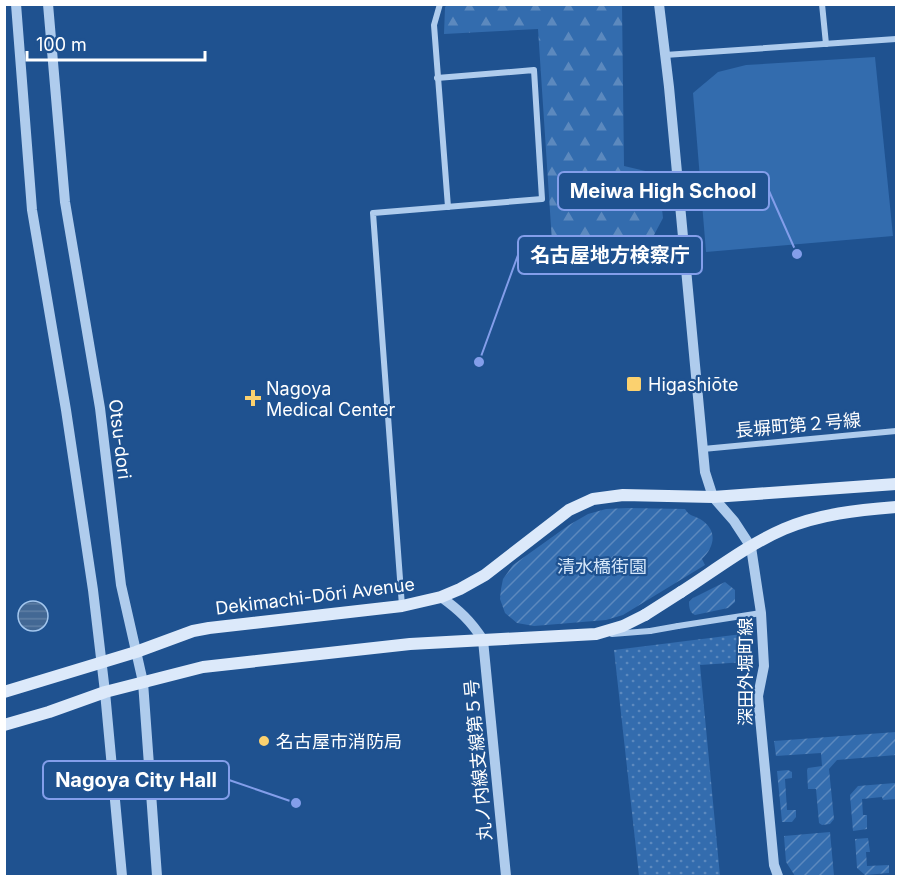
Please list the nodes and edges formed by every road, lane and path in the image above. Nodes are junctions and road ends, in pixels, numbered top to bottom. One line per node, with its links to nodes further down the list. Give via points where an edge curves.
1 (16, 4): 23 (street, via 32,210)
2 (48, 4): 22 (street, Otsu-dori, via 65,202 100,408 121,585)
3 (440, 4): 9 (street, via 434,25)
4 (822, 4): 7 (street)
5 (660, 5): 8 (street, 深田外堀町線)
6 (897, 39): 7 (street)
7 (826, 44): 8 (street)
8 (665, 55): 12 (street, 深田外堀町線)
9 (437, 78): 10 (street); 10 (street, via 534,70 542,199)
10 (448, 207): 18 (street, via 373,213)
11 (897, 431): 12 (street, 長塀町第２号線)
12 (703, 450): 14 (street, 深田外堀町線)
13 (897, 484): 14 (main road, Dekimachi-Dōri Avenue)
14 (713, 496): 16 (street, 深田外堀町線); 17 (main road, Dekimachi-Dōri Avenue, via 593,498 569,510 485,575)
15 (897, 507): 16 (main road, via 853,510 818,518 784,529)
16 (751, 547): 19 (street, 深田外堀町線); 20 (main road, bridge, via 645,615)
17 (441, 597): 18 (main road, Dekimachi-Dōri Avenue); 21 (street, via 459,609)
18 (402, 606): 22 (main road, Dekimachi-Dōri Avenue, via 209,628)
19 (761, 613): 20 (street, bridge, via 639,633); 31 (street, 深田外堀町線, via 764,666 758,696)
20 (596, 634): 21 (main road)
21 (483, 640): 24 (main road, via 410,644 203,667); 30 (street, 丸ノ内線支線第５号)
22 (136, 651): 23 (main road, Dekimachi-Dōri Avenue); 24 (street, Otsu-dori)
23 (102, 661): 25 (main road, Dekimachi-Dōri Avenue); 26 (street)
24 (143, 682): 26 (main road); 29 (street, Otsu-dori)
25 (4, 692)
26 (105, 692): 27 (main road); 28 (street)
27 (4, 725)
28 (122, 876)
29 (157, 876)
30 (506, 876)
31 (778, 876)

